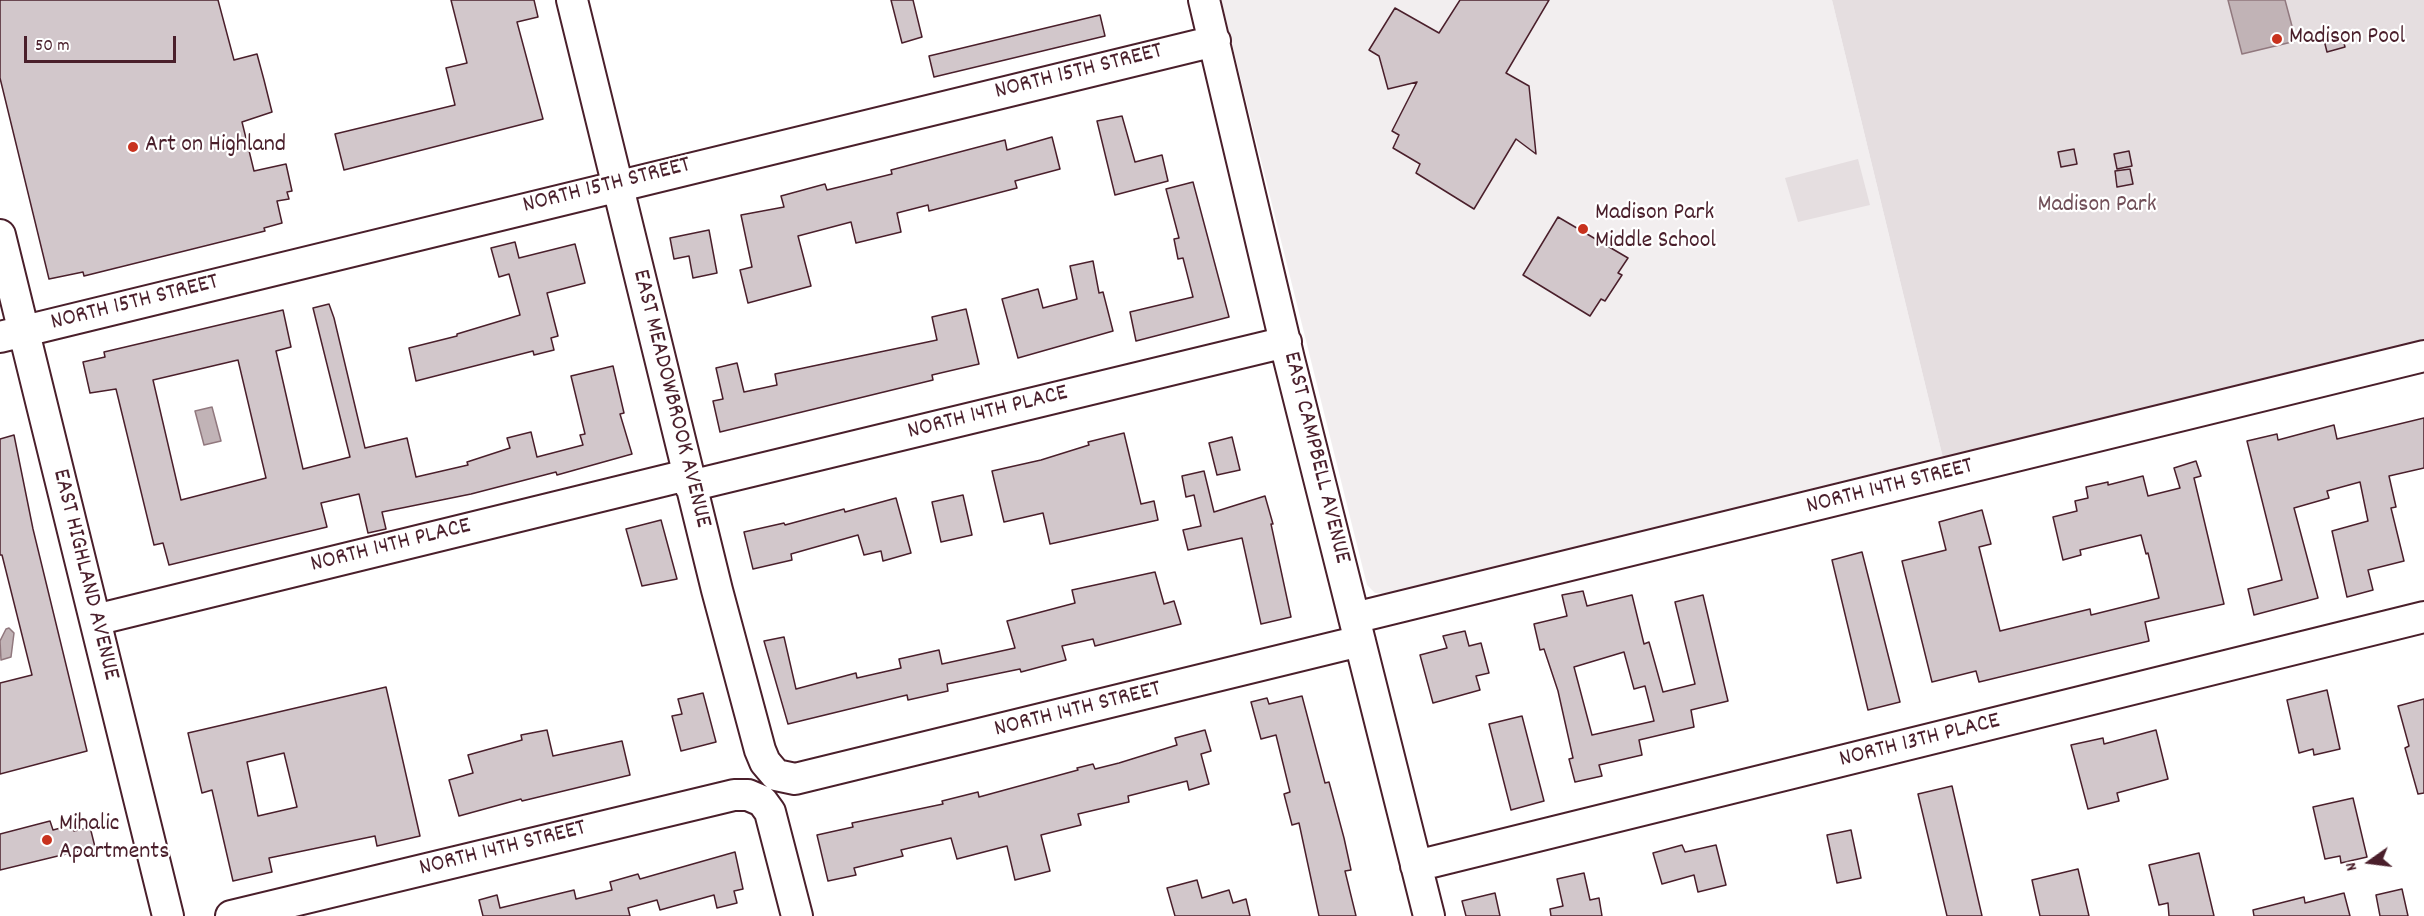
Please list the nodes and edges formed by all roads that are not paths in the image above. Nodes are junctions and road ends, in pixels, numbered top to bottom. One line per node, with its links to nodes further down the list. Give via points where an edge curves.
1 (572, 0): 4 (street, EAST MEADOWBROOK AVENUE)
2 (1204, 0): 3 (street, EAST CAMPBELL AVENUE)
3 (1215, 41): 4 (street, NORTH 15TH STREET); 7 (street, EAST CAMPBELL AVENUE)
4 (618, 185): 6 (street, NORTH 15TH STREET); 9 (street, EAST MEADOWBROOK AVENUE)
5 (0, 235): 6 (street, EAST HIGHLAND AVENUE)
6 (11, 334): 11 (street, EAST HIGHLAND AVENUE)
7 (1286, 342): 9 (street, NORTH 14TH PLACE); 12 (street, EAST CAMPBELL AVENUE)
8 (2424, 356): 12 (street, NORTH 14TH STREET)
9 (689, 480): 11 (street, NORTH 14TH PLACE); 13 (street, EAST MEADOWBROOK AVENUE, via 760,750 776,775)
10 (2424, 617): 14 (street, NORTH 13TH PLACE)
11 (95, 620): 15 (street, EAST HIGHLAND AVENUE)
12 (1357, 630): 13 (street, NORTH 14TH STREET); 14 (street, EAST CAMPBELL AVENUE)
13 (795, 779)
14 (1416, 866): 18 (street, EAST CAMPBELL AVENUE)
15 (168, 916)
16 (231, 916): 17 (street, NORTH 14TH STREET, via 734,795 762,801 770,812)
17 (797, 916)
18 (1429, 916)

